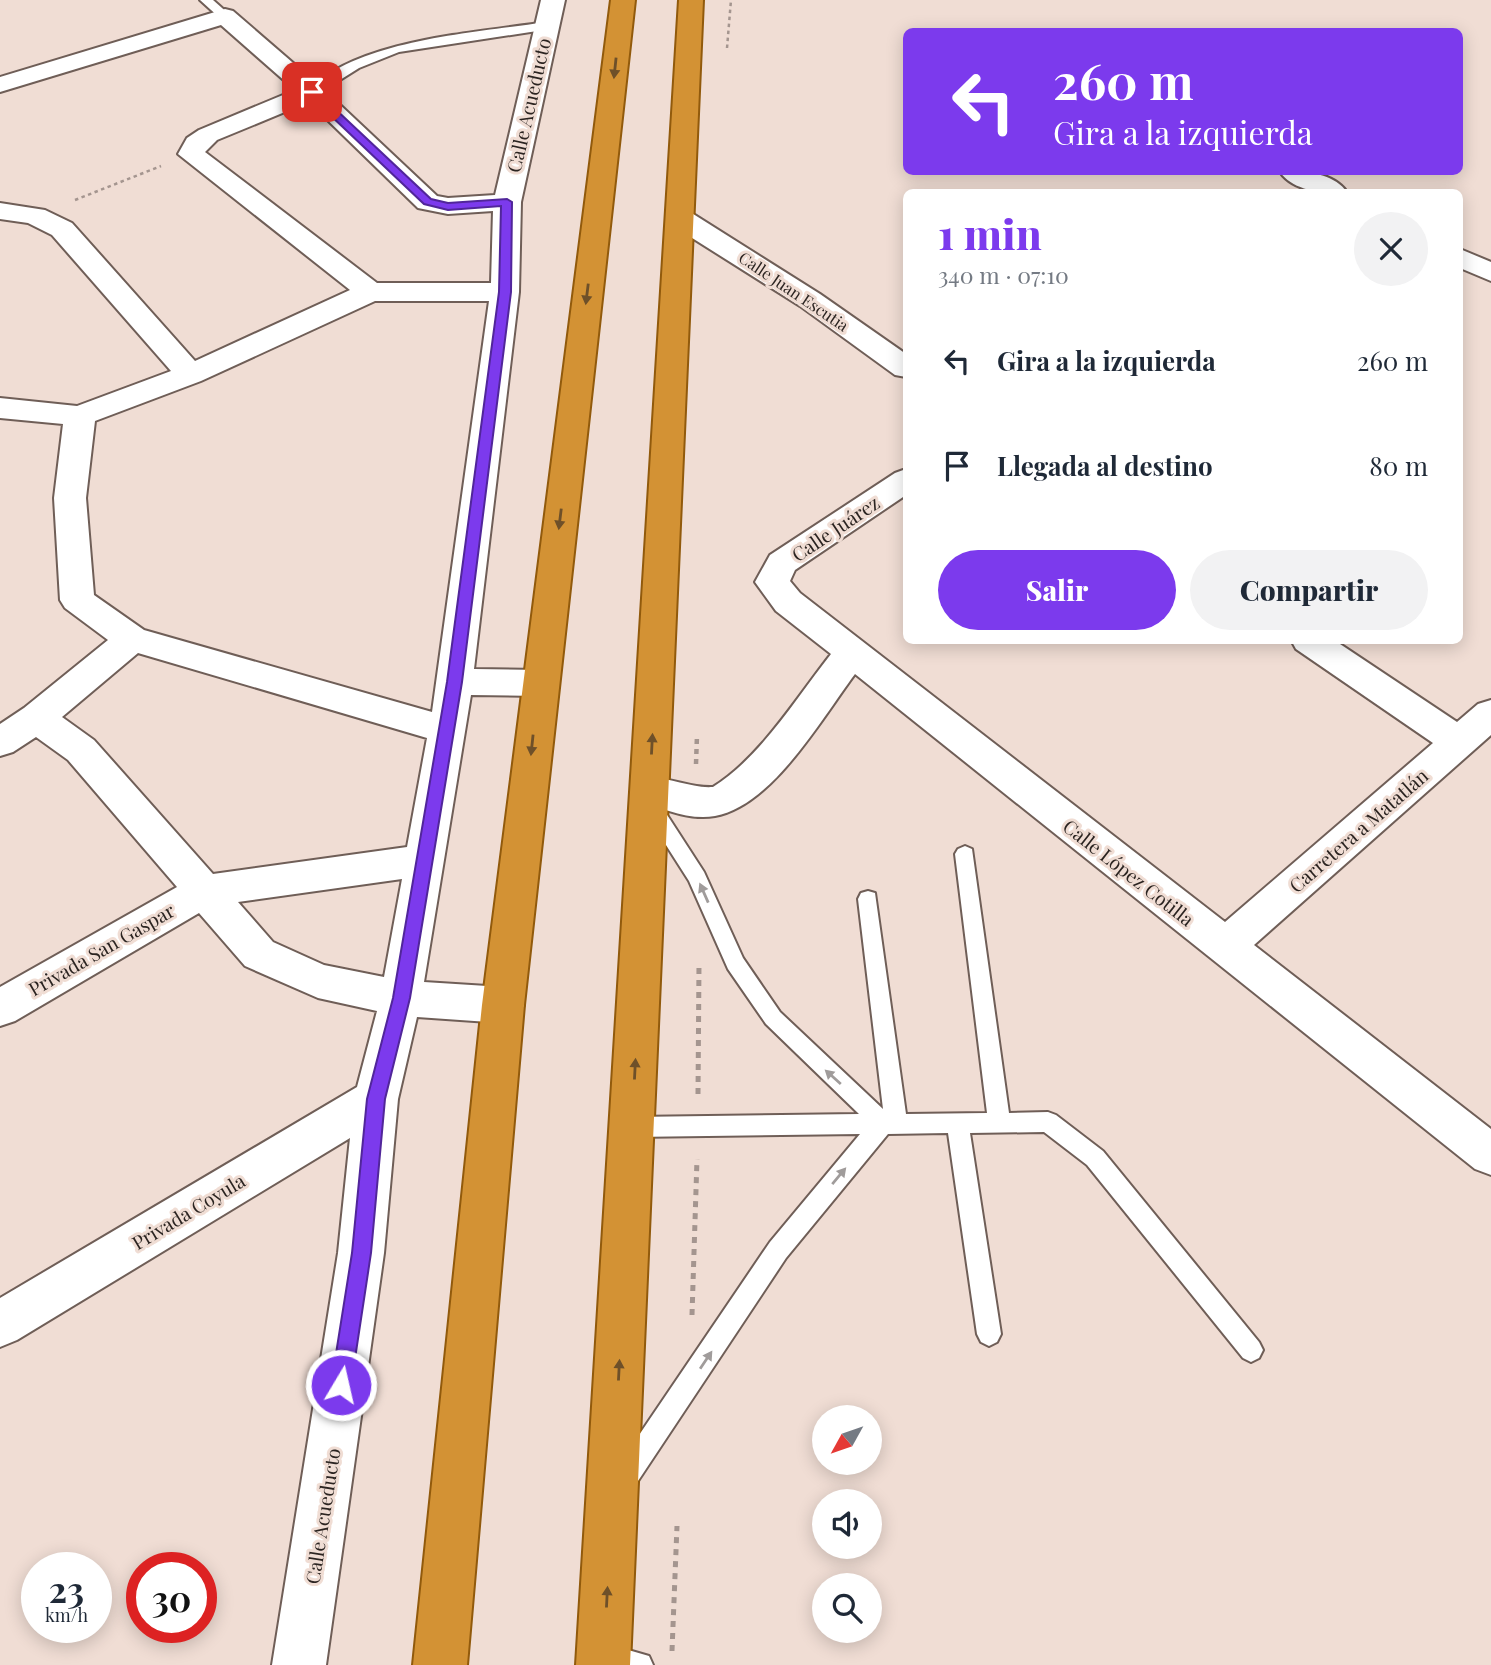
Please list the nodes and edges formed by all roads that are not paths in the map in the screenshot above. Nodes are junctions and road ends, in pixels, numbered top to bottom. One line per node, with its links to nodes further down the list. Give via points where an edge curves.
1 (623, 0): 26 (highway, one-way to 26)
2 (691, 0): 11 (highway)
3 (215, 8): 5 (street); 6 (street)
4 (550, 13): 6 (lane, via 396,49 355,65); 9 (street, Calle Acueducto)
5 (0, 85)
6 (312, 92): 9 (street, via 428,202 448,206); 14 (street, via 208,135 191,154)
7 (1299, 175): 8 (street)
8 (1328, 189)
9 (507, 202): 15 (street, Calle Acueducto)
10 (0, 211): 17 (street, via 35,216 62,229)
11 (680, 218): 16 (street, Calle Juan Escutia, via 810,300); 32 (highway, one-way to 11)
12 (1463, 259): 13 (street)
13 (1491, 273)
14 (370, 292): 15 (street); 17 (street)
15 (505, 292): 25 (street, Calle Acueducto)
16 (903, 366)
17 (190, 373): 19 (street)
18 (0, 408): 19 (street)
19 (80, 416): 22 (street, via 70,498 77,600)
20 (903, 482): 21 (street, Calle Juárez, via 782,563)
21 (772, 582): 24 (street, Calle López Cotilla, via 789,602)
22 (132, 639): 28 (street); 29 (street)
23 (1314, 644): 31 (street)
24 (851, 653): 32 (street, via 752,780 724,799 696,802); 37 (street, Calle López Cotilla)
25 (455, 682): 26 (street); 29 (street, Calle Acueducto)
26 (540, 683): 39 (highway, one-way to 39)
27 (1491, 714): 31 (street, Carretera a Matatlán)
28 (37, 718): 30 (street); 35 (street, via 81,750)
29 (447, 730): 34 (street, Calle Acueducto)
30 (0, 742)
31 (1459, 742): 37 (street, Carretera a Matatlán)
32 (650, 796): 42 (lane, one-way to 32, via 773,1018 735,963 697,878); 45 (highway, one-way to 32)
33 (965, 854): 43 (lane)
34 (425, 860): 35 (street); 38 (street, Calle Acueducto)
35 (203, 891): 38 (street, via 259,954 318,981); 40 (street, Privada San Gaspar)
36 (868, 899): 42 (lane)
37 (1224, 947): 46 (street, Calle López Cotilla)
38 (401, 998): 39 (street); 41 (street, Calle Acueducto)
39 (503, 1005): 53 (highway)
40 (0, 1008)
41 (376, 1099): 47 (street, Privada Coyula); 51 (street, Calle Acueducto, via 361,1253 306,1623)
42 (890, 1123): 44 (lane); 45 (lane); 50 (lane, one-way to 42, via 778,1250)
43 (999, 1123): 44 (lane); 49 (lane, via 1048,1122 1095,1158)
44 (958, 1124): 48 (lane)
45 (632, 1127): 50 (highway, one-way to 45)
46 (1491, 1155)
47 (0, 1324)
48 (989, 1334)
49 (1251, 1350)
50 (612, 1497): 52 (highway, one-way to 50)
51 (289, 1660)
52 (603, 1660): 54 (lane)
53 (440, 1665)
54 (640, 1665)

